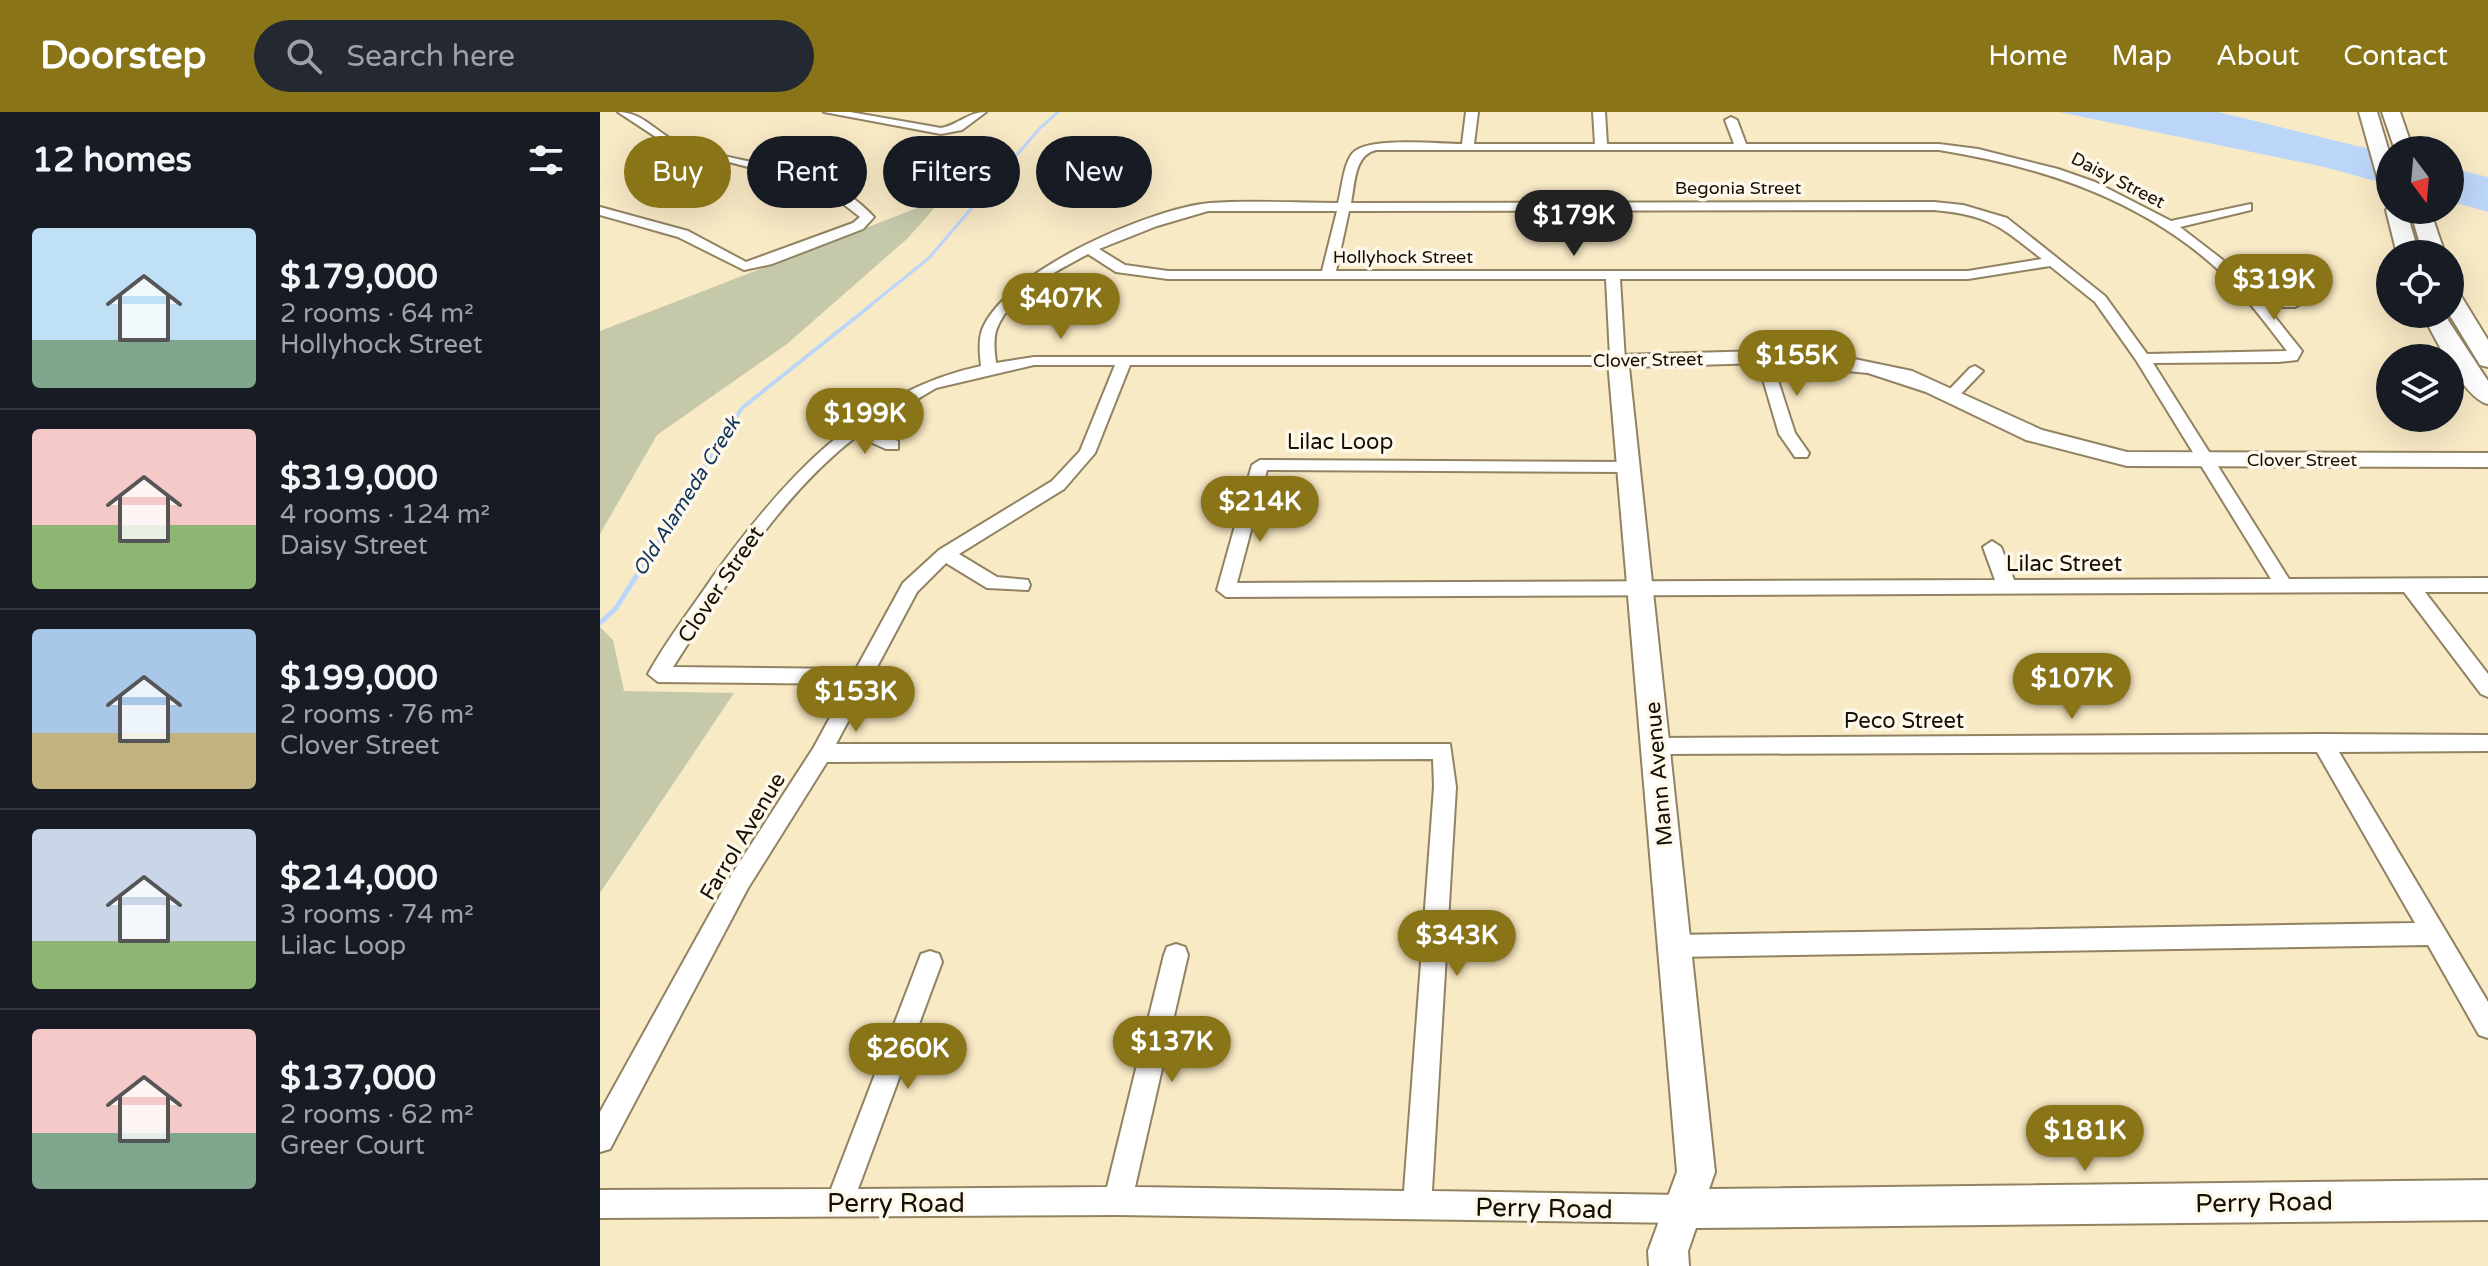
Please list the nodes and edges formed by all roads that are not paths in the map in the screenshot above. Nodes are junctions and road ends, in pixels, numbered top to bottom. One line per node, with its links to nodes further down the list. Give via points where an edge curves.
1 (624, 112): 9 (street)
2 (830, 112): 3 (street, via 952,130)
3 (980, 112)
4 (1472, 112): 16 (street)
5 (1599, 112): 14 (street)
6 (2368, 112): 12 (main road)
7 (2391, 112): 13 (main road)
8 (651, 113): 9 (street)
9 (638, 118): 22 (street, via 670,144 728,162 787,172 830,188 868,217 858,226 744,266 683,234)
10 (1731, 120): 17 (street)
11 (1877, 132): 15 (street)
12 (2376, 136)
13 (2399, 136)
14 (1601, 145): 16 (street, Daisy Street); 17 (street, Daisy Street)
15 (1881, 145): 17 (street, Daisy Street); 19 (street, Daisy Street, via 2001,155)
16 (1468, 146): 20 (street, Daisy Street, via 1362,150 1355,158)
17 (1741, 146)
18 (2078, 160): 19 (street)
19 (2063, 171): 23 (street, Daisy Street)
20 (1345, 206): 24 (street, Begonia Street, via 1208,207); 25 (street, Begonia Street, via 1934,206 2002,221); 26 (street)
21 (2247, 207): 23 (street)
22 (600, 211)
23 (2168, 226): 28 (street, Daisy Street, via 2223,267)
24 (1091, 250): 26 (street, Hollyhock Street, via 1121,269 1168,275); 37 (street, Begonia Street, via 1054,266 1011,299 991,326)
25 (2055, 261): 27 (street, Hollyhock Street, via 1968,275); 33 (street, Begonia Street, via 2100,299)
26 (1328, 275): 27 (street, Hollyhock Street)
27 (1613, 277): 35 (street, Mann Avenue)
28 (2254, 302): 29 (street); 33 (street, Daisy Street, via 2295,351 2292,357)
29 (2295, 303)
30 (2464, 320): 34 (main road)
31 (2441, 328): 40 (main road)
32 (1764, 359): 35 (street, Clover Street); 39 (street, Clover Street, via 1863,365); 43 (street, via 1787,434)
33 (2143, 359): 45 (street, Begonia Street)
34 (2488, 360)
35 (1618, 361): 36 (street, Clover Street); 46 (street, Mann Avenue)
36 (1124, 362): 37 (street, Clover Street, via 1034,361); 48 (street, Farrol Avenue, via 1087,453 1058,485)
37 (989, 369): 41 (street, Clover Street, via 918,390)
38 (1975, 371): 39 (street)
39 (1952, 395): 45 (street, Clover Street, via 2023,430 2084,451 2127,459)
40 (2488, 397)
41 (853, 429): 42 (street); 55 (street, Clover Street, via 755,529 658,674)
42 (892, 445)
43 (1801, 453)
44 (2488, 460): 45 (street, Clover Street)
45 (2205, 461): 49 (street, Begonia Street)
46 (1628, 467): 54 (street, Mann Avenue); 54 (street, Lilac Loop, via 1260,465 1226,590)
47 (1992, 547): 53 (street)
48 (945, 554): 50 (street, via 993,583); 55 (street, Farrol Avenue, via 910,588)
49 (2283, 584): 52 (street, Lilac Street); 53 (street, Lilac Street)
50 (1021, 585)
51 (2488, 585): 52 (street, Lilac Street)
52 (2410, 586): 56 (street)
53 (2007, 587): 54 (street, Lilac Street)
54 (1640, 590): 59 (street, Mann Avenue)
55 (860, 677): 60 (street, Farrol Avenue)
56 (2488, 689)
57 (2322, 742): 58 (street, Peco Street); 59 (street, Peco Street); 61 (street)
58 (2488, 743)
59 (1655, 746): 62 (street, Mann Avenue)
60 (821, 753): 66 (street, Farrol Avenue, via 740,881); 71 (street, via 1443,750 1445,787)
61 (2433, 934): 62 (street); 65 (street)
62 (1673, 946): 72 (street, Mann Avenue, via 1696,1172)
63 (1176, 955): 68 (street)
64 (930, 962): 69 (street)
65 (2488, 1026)
66 (600, 1139)
67 (2488, 1200): 72 (street, Perry Road)
68 (1118, 1201): 69 (street, Perry Road); 71 (street, Perry Road)
69 (839, 1203): 70 (street, Perry Road)
70 (600, 1204)
71 (1417, 1206): 72 (street, Perry Road)
72 (1683, 1209): 73 (street, Mann Avenue, via 1668,1251)
73 (1669, 1266)

